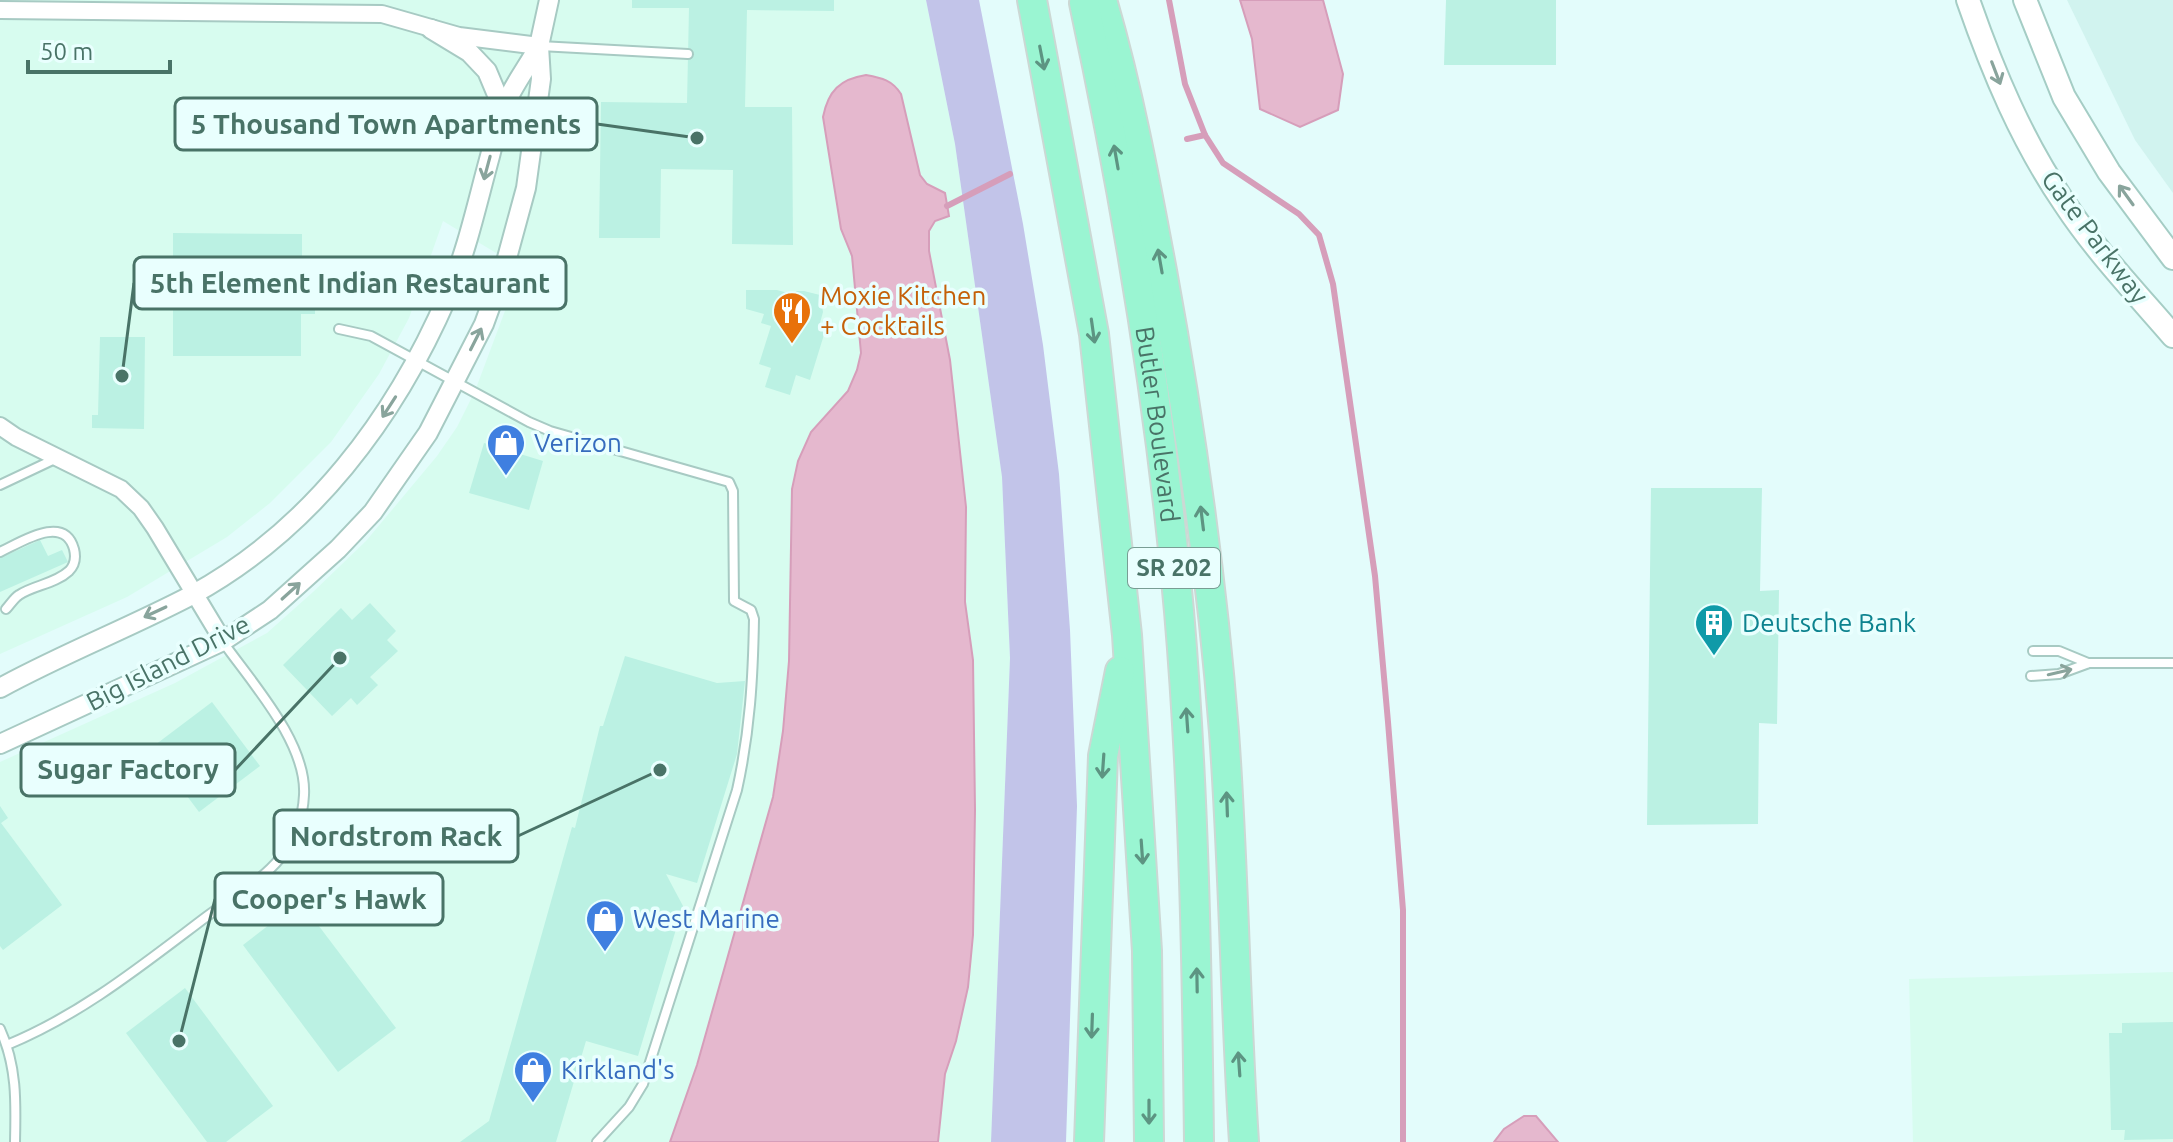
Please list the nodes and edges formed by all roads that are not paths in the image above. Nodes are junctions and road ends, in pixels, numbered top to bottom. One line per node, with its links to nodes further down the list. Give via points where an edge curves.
1 (549, 0): 10 (street, Big Island Drive)
2 (1032, 0): 24 (highway, Butler Boulevard / SR 202, one-way to 24, via 1094,334)
3 (1084, 0): 38 (highway, Butler Boulevard / SR 202, one-way to 3, via 1195,882 1179,609 1143,319)
4 (1102, 0): 39 (highway, one-way to 4, via 1224,735 1208,568 1157,246)
5 (1968, 0): 15 (main road, Gate Parkway, one-way to 15, via 2010,108 2035,155 2083,228)
6 (2025, 0): 13 (main road, Gate Parkway, one-way to 6, via 2109,172 2064,97)
7 (321, 6): 8 (street); 9 (street, via 382,14)
8 (0, 10)
9 (431, 29): 10 (street); 12 (street, via 469,52 487,71)
10 (539, 46): 11 (lane); 12 (street, Big Island Drive); 17 (street, Big Island Drive, one-way to 10, via 484,324 526,188 541,79)
11 (688, 54)
12 (503, 109): 16 (street, Big Island Drive, one-way to 16, via 449,292)
13 (2173, 258)
14 (339, 329): 16 (lane, via 371,336)
15 (2173, 336)
16 (417, 361): 17 (lane); 22 (street, Big Island Drive, one-way to 22, via 372,433 310,504 257,552)
17 (456, 380): 25 (street, Big Island Drive, one-way to 17, via 270,610 373,512 428,433); 35 (lane, via 550,431 729,482 733,491 734,601 751,610 754,619 753,690 737,790 643,1084)
18 (0, 426): 19 (street)
19 (58, 458): 20 (lane); 22 (street, via 121,489 141,508)
20 (0, 485)
21 (0, 552): 23 (lane, via 45,531 57,531 73,544 75,557 73,569 17,596)
22 (193, 594): 25 (street); 30 (street, Big Island Drive, one-way to 30)
23 (6, 609)
24 (1127, 635): 36 (highway, one-way to 36, via 1103,756); 37 (highway, Butler Boulevard / SR 202, one-way to 37, via 1147,951)
25 (223, 641): 31 (street, Big Island Drive); 33 (lane, via 278,719 302,766 304,794 294,837 280,859 252,883 106,992 71,1016)
26 (2033, 651): 27 (lane, via 2059,651)
27 (2089, 663): 28 (lane); 29 (lane, one-way to 27, via 2059,674)
28 (2173, 663)
29 (2031, 676)
30 (0, 688)
31 (0, 744)
32 (0, 1029): 33 (lane)
33 (7, 1045): 34 (lane, via 16,1090)
34 (15, 1142)
35 (597, 1142)
36 (1089, 1142)
37 (1149, 1142)
38 (1199, 1142)
39 (1244, 1142)

